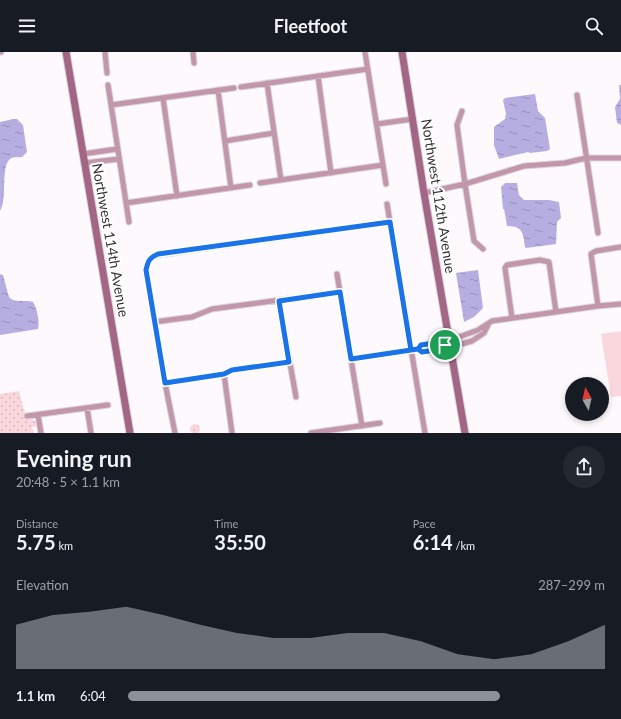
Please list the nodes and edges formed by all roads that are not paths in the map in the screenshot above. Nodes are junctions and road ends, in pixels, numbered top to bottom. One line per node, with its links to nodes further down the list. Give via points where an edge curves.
1 (66, 52): 25 (street, Northwest 114th Avenue)
2 (105, 52): 3 (street); 9 (street)
3 (112, 52)
4 (193, 52): 7 (street)
5 (365, 52): 8 (street)
6 (402, 52): 20 (street, Northwest 112th Avenue)
7 (194, 63)
8 (368, 69): 10 (street); 21 (street)
9 (107, 73)
10 (318, 76): 11 (street); 31 (street)
11 (267, 83): 13 (street); 22 (street)
12 (108, 85): 18 (street)
13 (241, 87)
14 (234, 88): 15 (street)
15 (218, 90): 17 (street); 23 (street)
16 (577, 94): 26 (street)
17 (163, 98): 18 (street); 39 (street)
18 (111, 105): 24 (street)
19 (462, 111): 35 (street, via 457,125)
20 (413, 119): 21 (street); 38 (street, Northwest 112th Avenue)
21 (377, 124): 30 (street)
22 (274, 133): 23 (street); 32 (street)
23 (225, 141): 37 (street)
24 (117, 149): 25 (street); 28 (street)
25 (83, 154): 29 (street, Northwest 114th Avenue)
26 (586, 158): 27 (street); 35 (street, via 565,163 524,166); 44 (street)
27 (621, 158)
28 (119, 159): 29 (street); 40 (street)
29 (84, 164): 70 (street, Northwest 114th Avenue)
30 (383, 165): 31 (street); 34 (street)
31 (331, 172): 32 (street)
32 (281, 180): 33 (street)
33 (260, 183)
34 (386, 184)
35 (465, 184): 38 (street); 46 (street, via 474,241)
36 (250, 185): 37 (street)
37 (232, 188): 39 (street)
38 (424, 193): 55 (street, Northwest 112th Avenue)
39 (177, 196): 40 (street)
40 (126, 204): 42 (street)
41 (387, 204): 43 (street)
42 (129, 222)
43 (390, 222): 54 (street, via 158,254 148,261 146,270); 56 (street)
44 (598, 233)
45 (621, 247): 51 (street, via 591,254)
46 (483, 249)
47 (337, 274): 48 (street)
48 (340, 292): 49 (street); 57 (street)
49 (279, 301): 54 (street, via 212,310 192,317); 58 (street)
50 (621, 304): 51 (street)
51 (598, 306): 52 (street)
52 (556, 312): 53 (street); 53 (street, via 549,262 540,260 507,265 505,268)
53 (512, 318): 55 (street, via 492,321 470,334 458,337)
54 (154, 322): 60 (street)
55 (450, 344): 56 (street, via 441,349 422,352 418,349); 75 (street, Northwest 112th Avenue)
56 (411, 350): 57 (street); 74 (street)
57 (351, 359): 67 (street)
58 (289, 362): 59 (street, via 232,370); 61 (street)
59 (224, 374): 60 (street); 72 (street)
60 (165, 383): 71 (street)
61 (296, 397)
62 (108, 405): 63 (street)
63 (87, 408): 64 (street); 69 (street)
64 (38, 415): 65 (street); 68 (street)
65 (27, 416)
66 (380, 423): 67 (street)
67 (362, 426): 73 (street)
68 (41, 433)
69 (91, 433)
70 (130, 433)
71 (175, 433)
72 (232, 433)
73 (310, 433)
74 (425, 433)
75 (465, 433)

